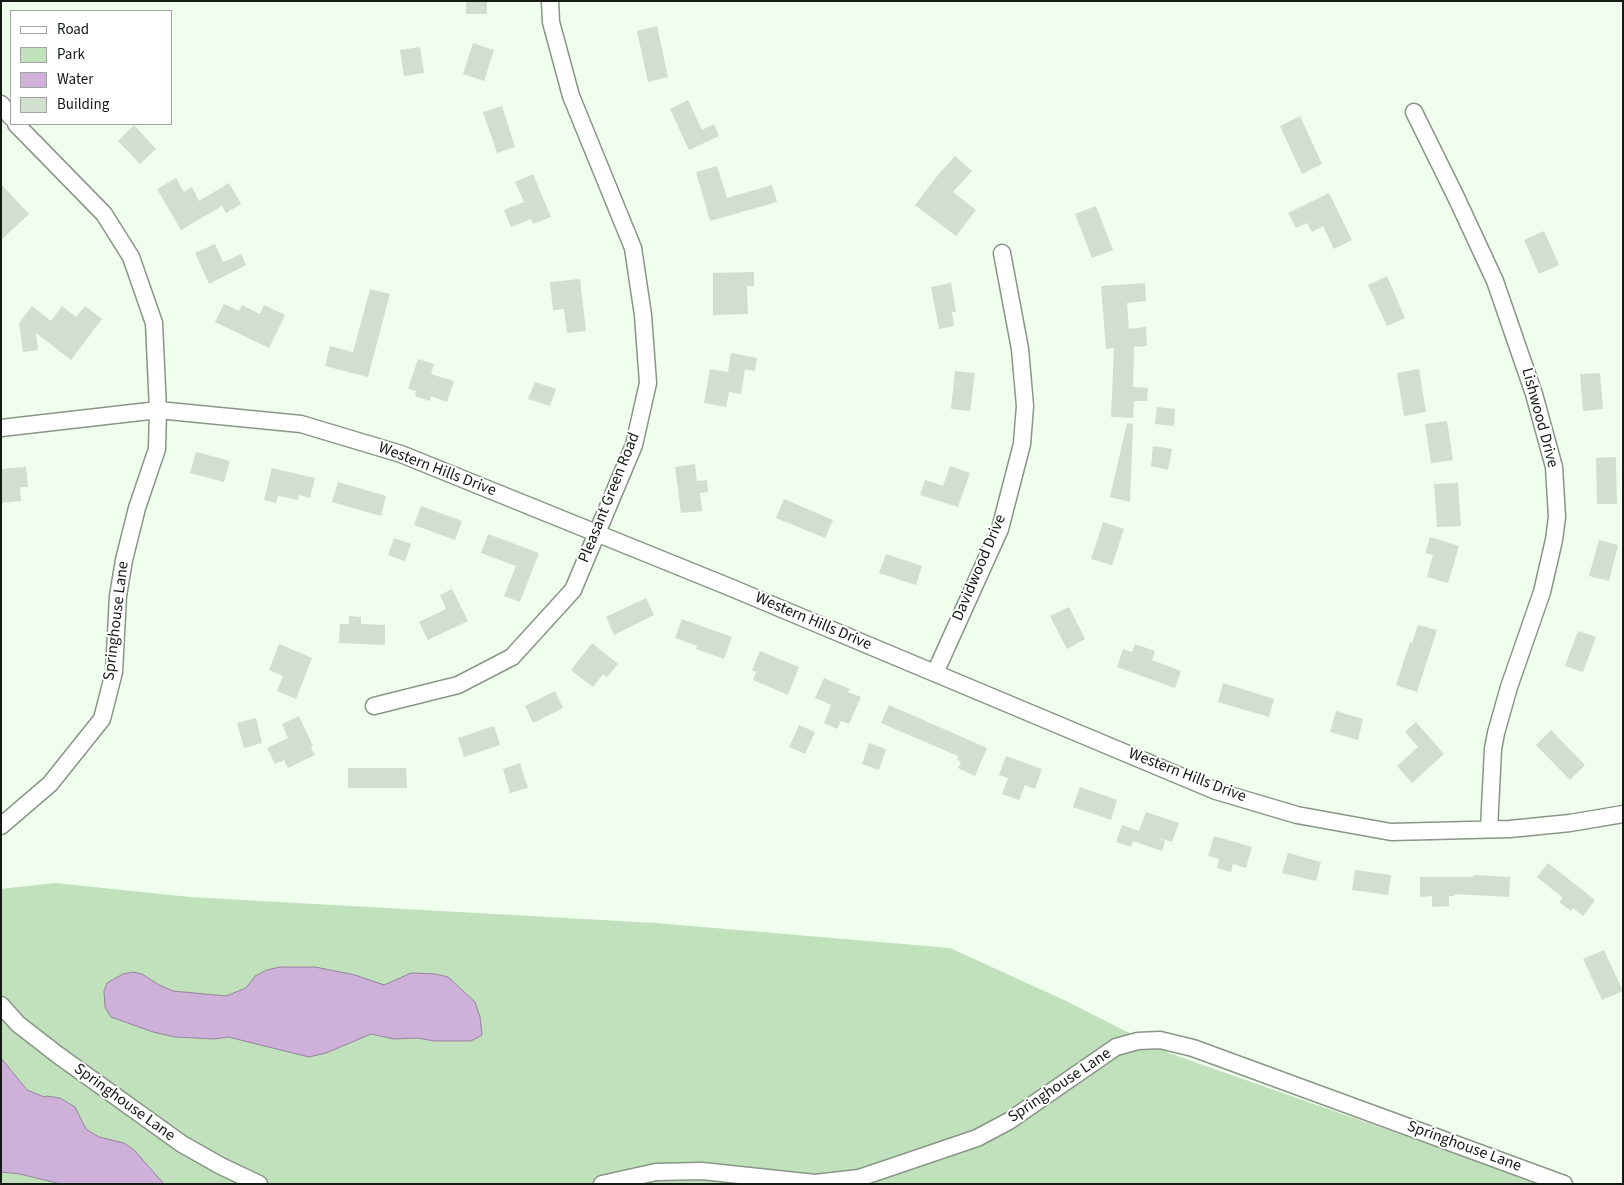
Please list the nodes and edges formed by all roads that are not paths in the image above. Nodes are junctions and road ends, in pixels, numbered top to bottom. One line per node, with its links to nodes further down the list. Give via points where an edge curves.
1 (550, 1): 9 (street, Pleasant Green Road, via 551,22 571,96 633,248 644,315 648,383 634,445)
2 (1, 104): 4 (street)
3 (1414, 112): 14 (street, Lishwood Drive, via 1495,281 1534,394 1554,468 1557,517 1554,540 1542,592 1496,733)
4 (10, 116)
5 (17, 125): 7 (street, Springhouse Lane, via 104,214 131,257 154,323)
6 (1002, 253): 10 (street, Davidwood Drive, via 1020,349 1025,406 1022,444 1000,529)
7 (158, 410): 8 (street, Western Hills Drive); 9 (street, Western Hills Drive, via 301,424 401,454); 13 (street, Springhouse Lane, via 157,450 124,560 118,596 114,672 102,719 50,784)
8 (1, 428)
9 (596, 534): 10 (street, Western Hills Drive); 11 (street, Pleasant Green Road, via 573,590 512,657 458,685)
10 (935, 673): 14 (street, Western Hills Drive, via 1216,790 1297,815 1391,832)
11 (374, 706)
12 (1623, 814): 14 (street, Western Hills Drive, via 1570,823)
13 (1, 826)
14 (1489, 829)
15 (1, 1005): 16 (street, Springhouse Lane, via 18,1024 58,1055 182,1144)
16 (259, 1184)
17 (602, 1184): 18 (street, Springhouse Lane, via 656,1172 702,1171 815,1183 859,1178 978,1138 1009,1121 1116,1047 1152,1040 1193,1048)
18 (1564, 1184)

